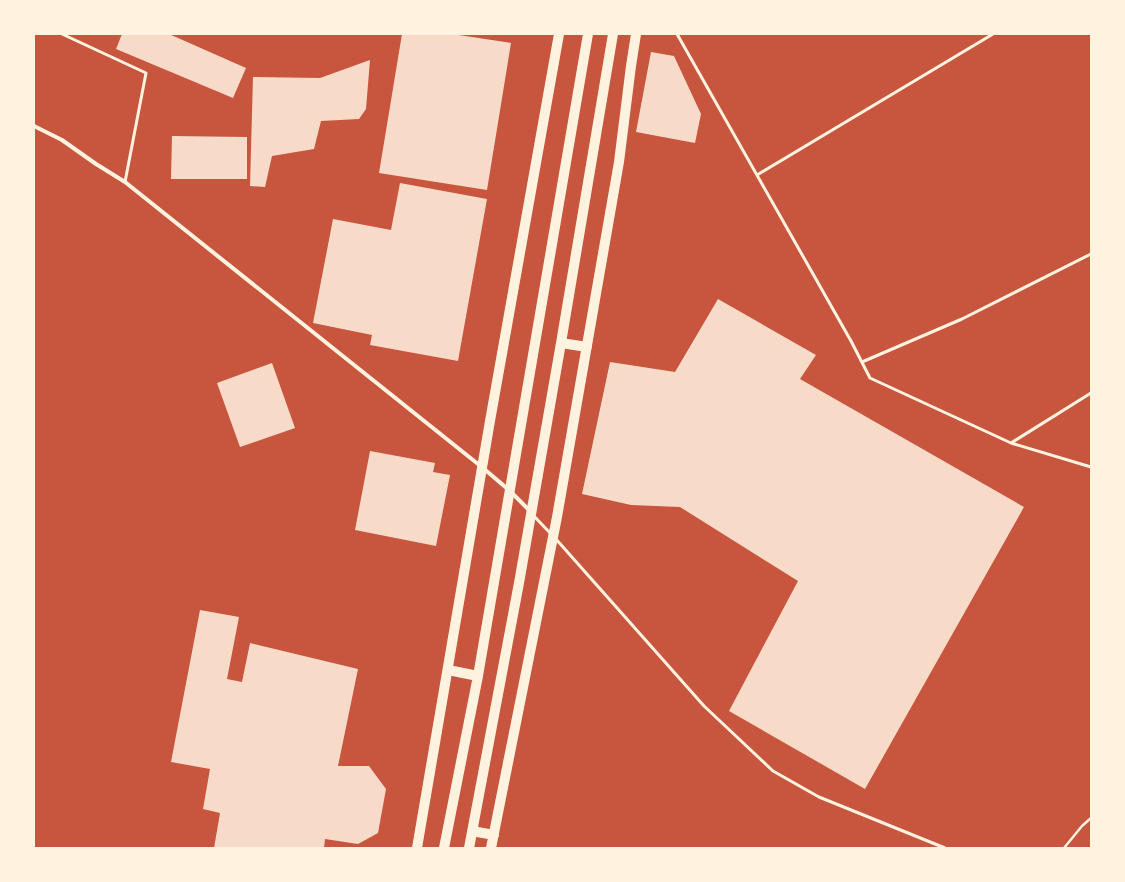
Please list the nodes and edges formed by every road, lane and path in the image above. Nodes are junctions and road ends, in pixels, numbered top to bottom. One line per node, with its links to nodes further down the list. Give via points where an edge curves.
1 (62, 34): 10 (lane, via 146,73)
2 (559, 34): 18 (main road)
3 (588, 34): 19 (main road)
4 (613, 34): 12 (main road)
5 (636, 34): 13 (main road, via 619,162)
6 (677, 34): 9 (lane)
7 (993, 34): 9 (lane)
8 (34, 126): 10 (street, via 62,140)
9 (757, 175): 14 (lane)
10 (125, 182): 18 (street)
11 (1091, 254): 14 (lane, via 962,320)
12 (561, 343): 13 (main road); 20 (main road)
13 (587, 347): 21 (main road)
14 (862, 362): 16 (lane, via 870,378)
15 (1091, 393): 16 (lane)
16 (1011, 443): 17 (lane)
17 (1091, 467)
18 (483, 468): 19 (street); 22 (main road)
19 (510, 491): 20 (street); 23 (main road)
20 (531, 513): 21 (lane); 25 (main road)
21 (554, 537): 26 (main road); 31 (lane, via 704,706 773,771 819,797)
22 (448, 670): 23 (main road); 27 (main road)
23 (478, 676): 28 (main road)
24 (1091, 818): 32 (path)
25 (472, 831): 26 (main road); 29 (main road)
26 (494, 835): 30 (main road)
27 (417, 848)
28 (444, 848)
29 (469, 848)
30 (491, 848)
31 (945, 848)
32 (1064, 848)

